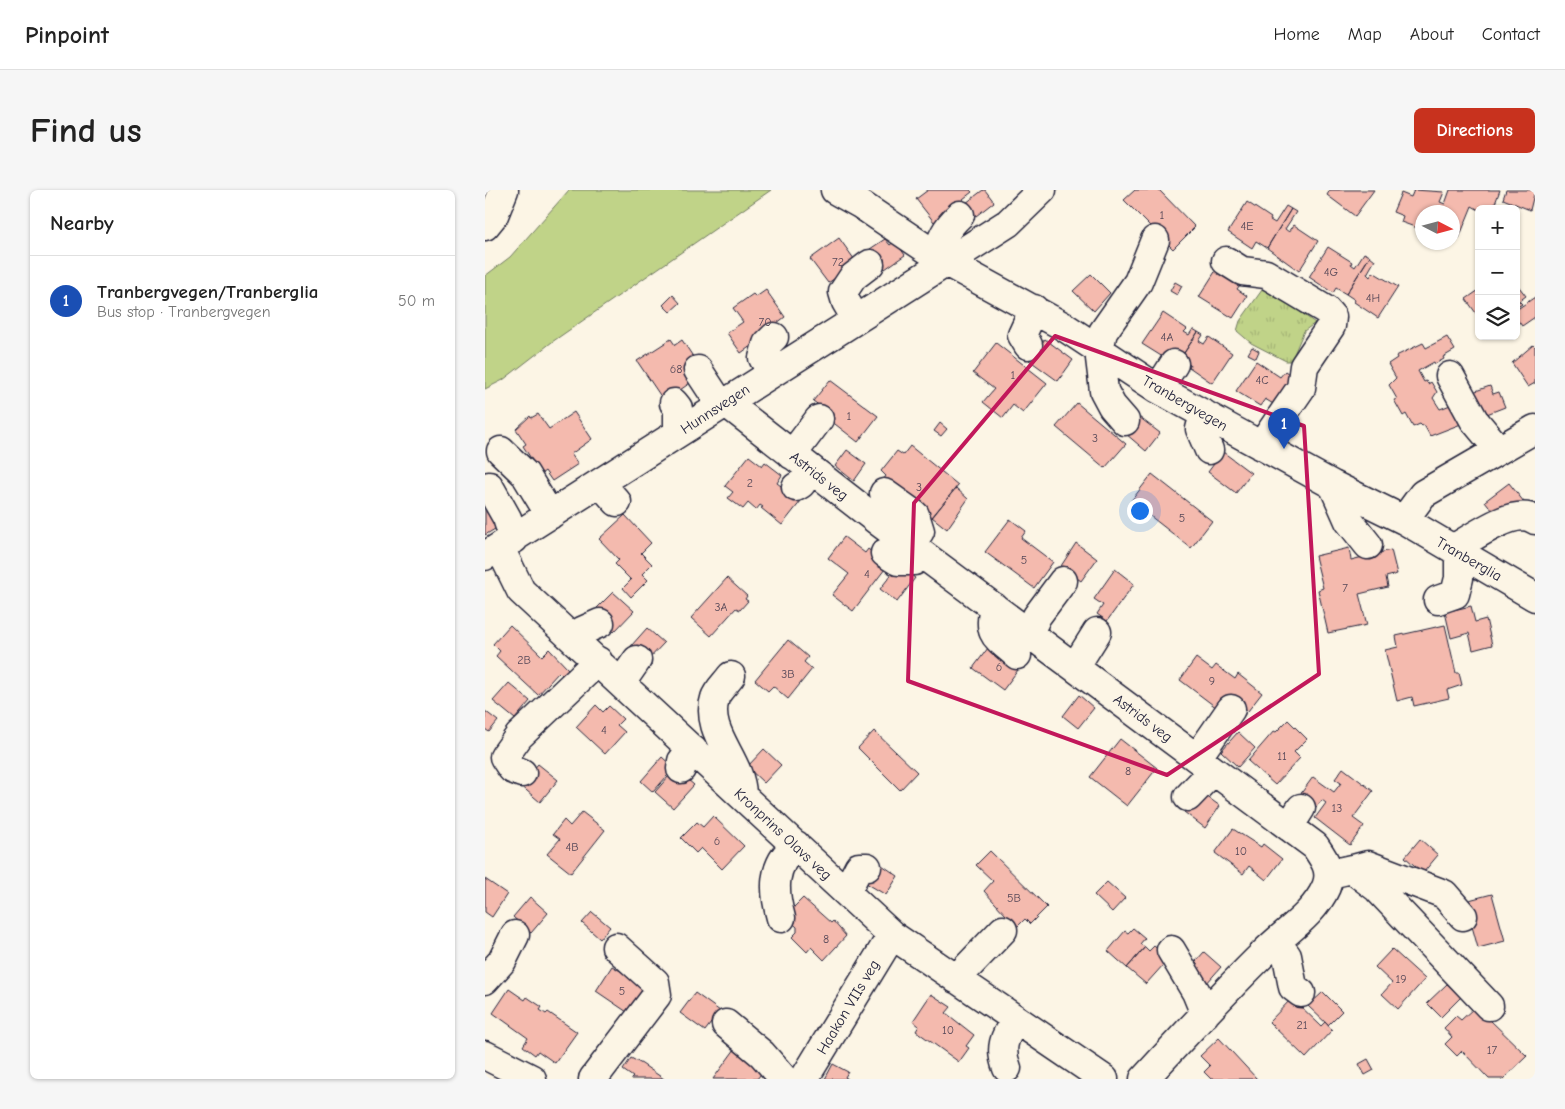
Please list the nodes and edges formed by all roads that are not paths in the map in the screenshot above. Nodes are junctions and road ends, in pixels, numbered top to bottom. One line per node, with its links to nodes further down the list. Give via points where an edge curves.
1 (503, 190): 5 (street, via 494,215)
2 (835, 190): 7 (street, Tranbergvegen)
3 (1026, 195): 7 (street, Hunnsvegen, via 1008,223)
4 (961, 215): 7 (street, via 941,239)
5 (485, 226)
6 (1155, 240): 14 (street, via 1138,282 1103,332)
7 (942, 260): 10 (street, Tranbergvegen); 11 (street, Hunnsvegen)
8 (1225, 261): 27 (street, via 1242,271 1266,274 1326,310 1332,317 1331,326 1303,366 1301,388)
9 (870, 264): 11 (street, via 853,277 843,292)
10 (1033, 308): 13 (street, via 1022,335); 14 (street, Tranbergvegen)
11 (856, 319): 17 (street, Hunnsvegen)
12 (774, 337): 17 (street, via 767,344 763,358)
13 (1028, 346)
14 (1099, 350): 19 (street, Tranbergvegen); 24 (street, via 1103,391)
15 (1174, 364): 19 (street)
16 (698, 370): 21 (street, Astrids veg)
17 (772, 372): 21 (street, Hunnsvegen)
18 (1450, 376): 29 (street, via 1474,420)
19 (1158, 389): 22 (street, Tranbergvegen)
20 (674, 403): 26 (street)
21 (723, 403): 26 (street, Hunnsvegen); 31 (street, Astrids veg)
22 (1204, 414): 27 (street, Tranbergvegen); 28 (street, via 1200,429)
23 (819, 419): 31 (street)
24 (1125, 421)
25 (1535, 429): 29 (street)
26 (678, 432): 35 (street, Hunnsvegen, via 609,493)
27 (1261, 446): 32 (street, Tranbergvegen)
28 (1209, 450)
29 (1499, 450): 36 (street, via 1423,494)
30 (501, 451): 35 (street, via 525,474)
31 (800, 470): 40 (street, Astrids veg, via 838,483)
32 (1333, 485): 36 (street, Tranbergvegen); 38 (street, via 1349,521)
33 (489, 486): 39 (street, Kronprins Olavs veg, via 507,518)
34 (884, 493): 40 (street, via 915,515 920,531)
35 (550, 516): 39 (street, Hunnsvegen)
36 (1404, 520): 41 (street, Tranberglia)
37 (1535, 520): 41 (street, via 1530,516 1516,516 1497,524)
38 (1368, 545)
39 (500, 548): 48 (street, Kronprins Olavs veg, via 521,591)
40 (916, 550): 42 (street, via 914,561 898,561); 49 (street, Astrids veg, via 994,607)
41 (1456, 551): 44 (street, Tranberglia); 45 (street, via 1459,578 1455,594)
42 (885, 553)
43 (1063, 581): 49 (street, via 1037,616)
44 (1535, 597)
45 (1438, 600)
46 (601, 623): 48 (street, via 582,631)
47 (1097, 632): 52 (street)
48 (575, 640): 51 (street, Kronprins Olavs veg)
49 (1023, 644): 52 (street, Astrids veg)
50 (637, 660): 54 (street)
51 (598, 661): 54 (street, Kronprins Olavs veg); 57 (street, via 514,743 504,757 512,769)
52 (1075, 667): 56 (street, Astrids veg, via 1129,718)
53 (731, 676): 58 (street, via 715,696 712,714 714,726 737,770)
54 (621, 683): 58 (street, Kronprins Olavs veg, via 687,759)
55 (1231, 709): 56 (street)
56 (1205, 764): 59 (street); 62 (street, Astrids veg, via 1256,790 1295,817 1326,862)
57 (522, 773)
58 (742, 796): 60 (street, Kronprins Olavs veg)
59 (1188, 797)
60 (796, 845): 63 (street, Kronprins Olavs veg); 65 (street, via 785,855 778,870 775,886)
61 (867, 867): 63 (street, via 859,867)
62 (1341, 872): 64 (street, via 1368,865 1444,894); 69 (street, via 1306,915); 75 (street, via 1377,888)
63 (846, 892): 68 (street, Kronprins Olavs veg)
64 (1463, 916)
65 (781, 918)
66 (1003, 930): 72 (street)
67 (515, 935): 73 (street, via 502,961)
68 (892, 935): 72 (street, Kronprins Olavs veg); 81 (street, Haakon VIIs veg)
69 (1276, 942): 74 (street, via 1287,956 1293,986); 76 (street)
70 (616, 947): 83 (street, via 655,982 657,994)
71 (1171, 950): 76 (street)
72 (956, 979): 77 (street, Kronprins Olavs veg)
73 (485, 980)
74 (1301, 993)
75 (1489, 1006)
76 (1205, 1014): 86 (street)
77 (1016, 1020): 80 (street, via 1003,1041 1002,1056); 85 (street, Kronprins Olavs veg)
78 (726, 1024): 84 (street, via 763,1054)
79 (485, 1055): 82 (street)
80 (1007, 1068)
81 (814, 1072)
82 (535, 1073)
83 (593, 1079)
84 (784, 1079)
85 (1104, 1079)
86 (1144, 1079)

